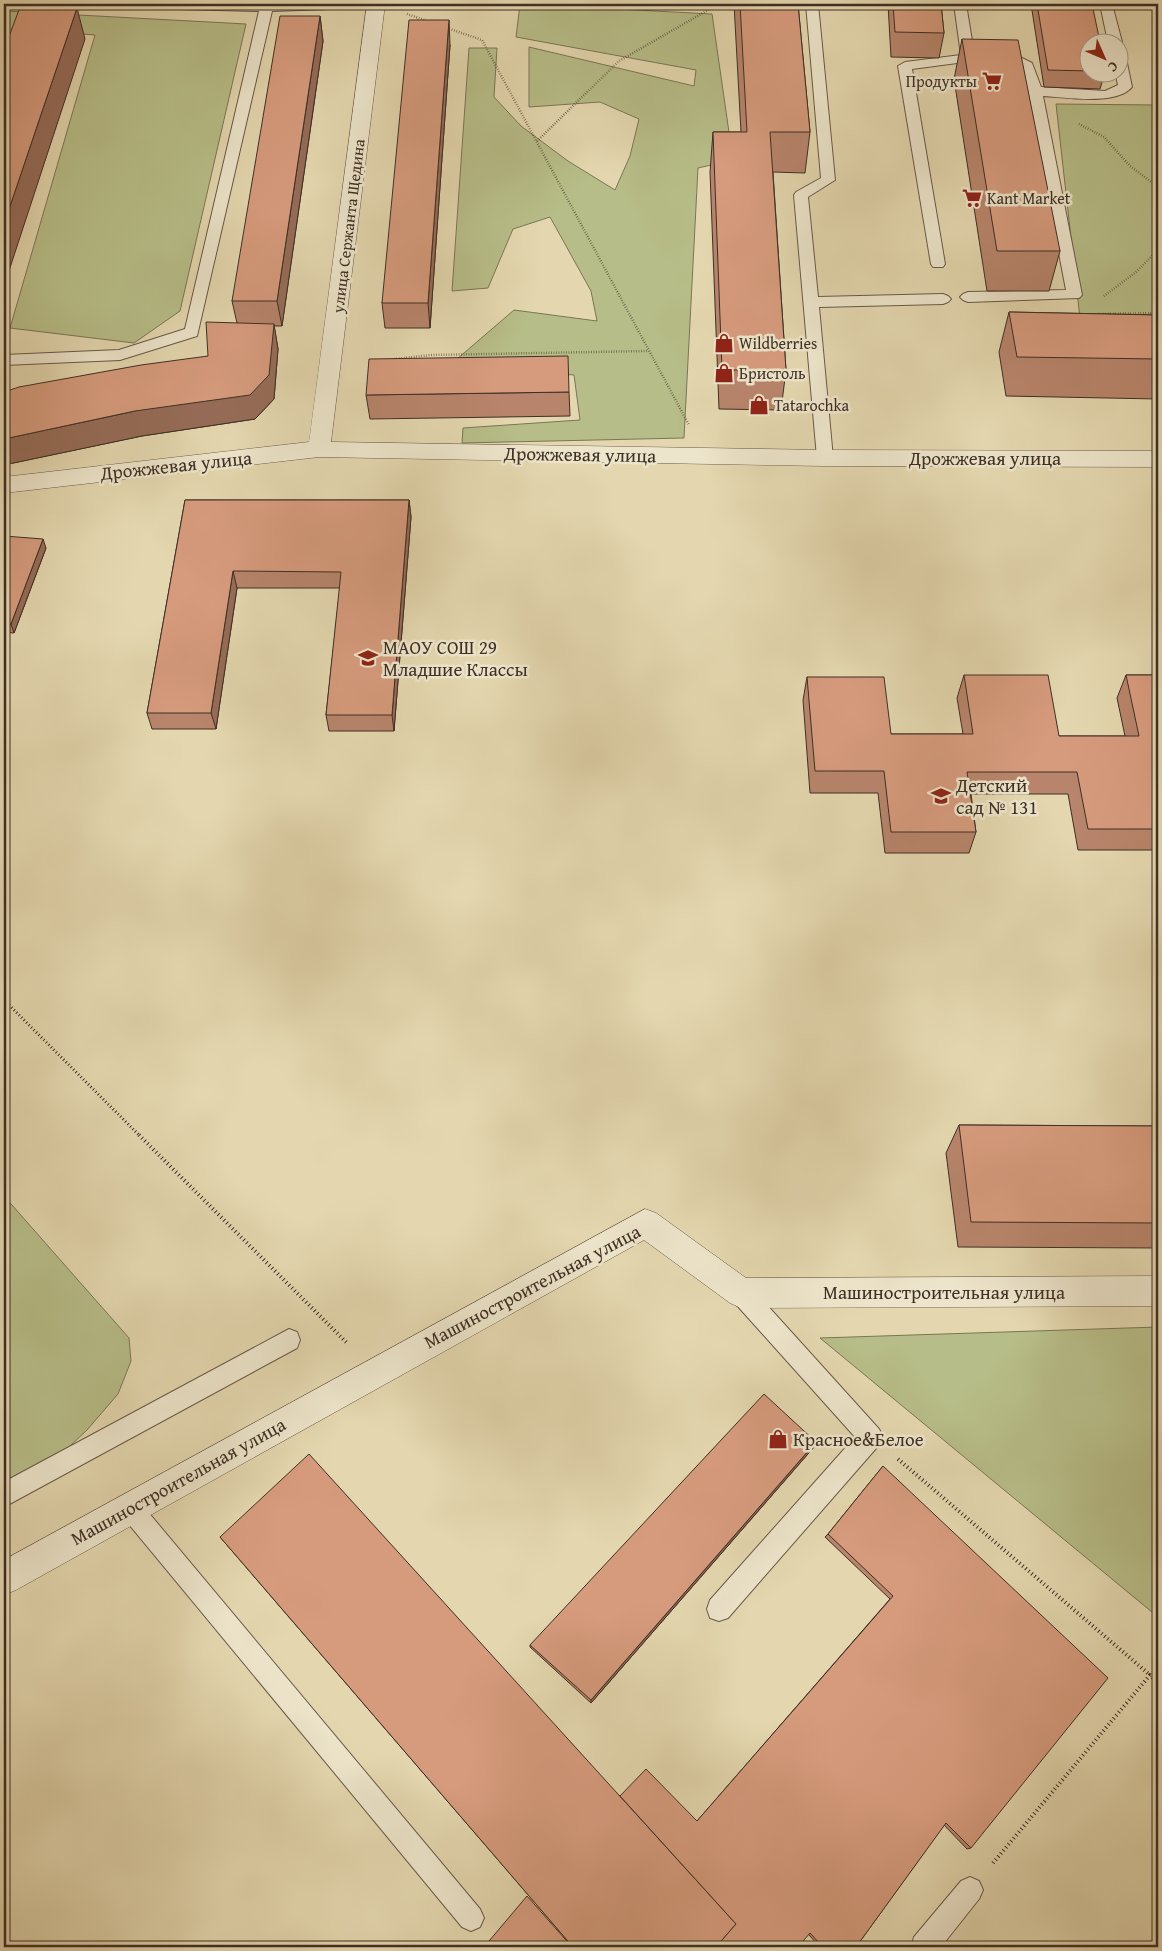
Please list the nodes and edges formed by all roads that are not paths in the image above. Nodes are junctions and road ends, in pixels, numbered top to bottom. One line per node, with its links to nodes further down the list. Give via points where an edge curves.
1 (139, 4): 7 (lane)
2 (357, 4): 7 (lane)
3 (376, 4): 17 (street, улица Сержанта Щедина)
4 (812, 4): 15 (lane, via 828,180 801,195)
5 (960, 4): 9 (lane)
6 (1106, 4): 8 (lane)
7 (266, 7): 16 (lane, via 192,332 120,354)
8 (1113, 32)
9 (968, 56): 11 (lane, via 995,54 1028,66); 12 (lane, via 905,66)
10 (1124, 82): 11 (lane, via 1125,87 1106,95)
11 (1035, 91): 13 (lane, via 1074,295)
12 (938, 264)
13 (968, 297)
14 (944, 299): 15 (lane)
15 (811, 302): 18 (lane)
16 (4, 360)
17 (319, 449): 18 (street, Дрожжевая улица); 20 (street, Дрожжевая улица)
18 (825, 458): 19 (street, Дрожжевая улица)
19 (1158, 459)
20 (4, 485)
21 (1158, 1291): 22 (street, Машиностроительная улица)
22 (741, 1293): 25 (street, Машиностроительная улица, via 645,1223); 27 (lane, via 871,1437)
23 (289, 1340): 24 (lane)
24 (4, 1495)
25 (130, 1508): 26 (street, Машиностроительная улица); 29 (lane)
26 (4, 1578)
27 (719, 1609)
28 (970, 1890): 30 (lane)
29 (471, 1918)
30 (924, 1947)

